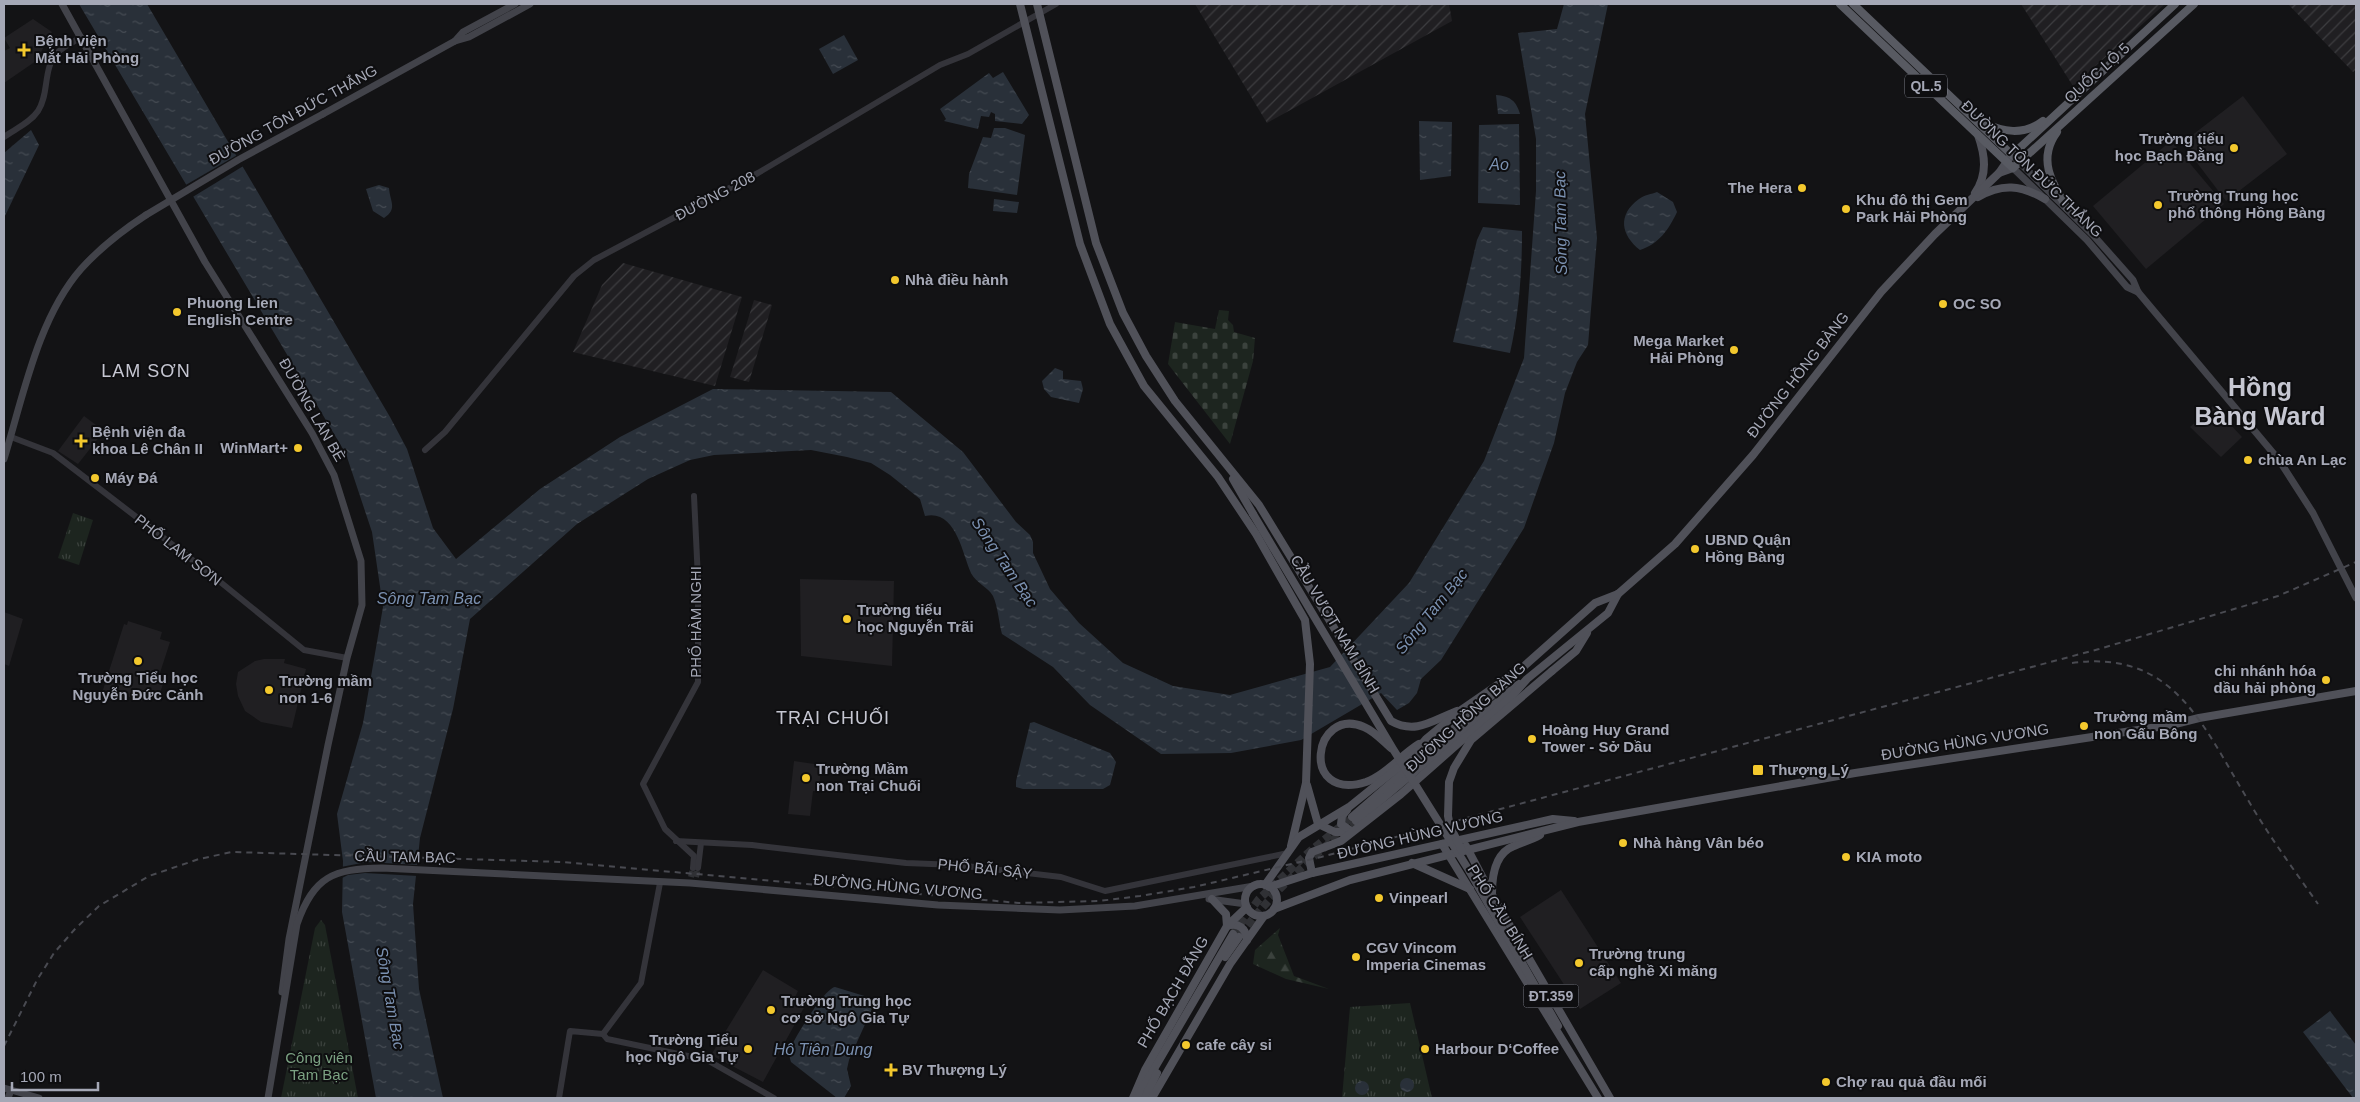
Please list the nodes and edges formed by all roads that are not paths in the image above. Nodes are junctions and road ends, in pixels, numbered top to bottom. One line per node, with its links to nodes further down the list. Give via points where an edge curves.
1 (62, 4): 13 (main road, ĐƯỜNG LÁN BÈ)
2 (515, 4): 14 (main road, ĐƯỜNG TÔN ĐỨC THẮNG, via 463,32)
3 (530, 4): 14 (main road, ĐƯỜNG TÔN ĐỨC THẮNG, via 469,37)
4 (1020, 4): 12 (main road)
5 (1037, 4): 11 (main road)
6 (1056, 4): 11 (street, ĐƯỜNG 208)
7 (1840, 4): 18 (highway, ĐƯỜNG TÔN ĐỨC THẮNG / QL.5)
8 (1853, 4): 17 (highway, ĐƯỜNG TÔN ĐỨC THẮNG / QL.5)
9 (2175, 4): 15 (highway, QUỐC LỘ 5)
10 (2194, 4): 16 (highway, QUỐC LỘ 5)
11 (1040, 13): 12 (street, ĐƯỜNG 208); 27 (main road, via 1096,243 1123,313)
12 (1025, 21): 28 (main road, via 1080,244 1110,324); 30 (street, ĐƯỜNG 208, via 968,54 940,65 758,173 594,260 574,276 445,432)
13 (81, 37): 19 (street, via 53,59 38,111); 41 (main road, ĐƯỜNG LÁN BÈ, via 205,262 312,433 334,475 361,561 362,605)
14 (455, 41): 29 (main road, ĐƯỜNG TÔN ĐỨC THẮNG, bridge, via 238,160 120,232 81,269 64,294 43,335)
15 (2081, 89): 17 (highway, via 2030,129 2007,132); 20 (highway, QUỐC LỘ 5)
16 (2090, 99): 21 (highway, QUỐC LỘ 5); 25 (highway, via 2060,127 2047,156 2050,180)
17 (1974, 119): 20 (highway, ĐƯỜNG TÔN ĐỨC THẮNG / QL.5)
18 (1978, 133): 20 (highway, ĐƯỜNG TÔN ĐỨC THẮNG / QL.5); 24 (main road, via 1985,162 1983,177)
19 (4, 137)
20 (2009, 158): 21 (highway, ĐƯỜNG TÔN ĐỨC THẮNG / QL.5); 22 (main road, ĐƯỜNG HỒNG BÀNG)
21 (2016, 165): 22 (main road, ĐƯỜNG HỒNG BÀNG); 23 (main road, ĐƯỜNG TÔN ĐỨC THẮNG); 25 (main road, ĐƯỜNG TÔN ĐỨC THẮNG)
22 (1998, 173): 24 (main road, ĐƯỜNG HỒNG BÀNG)
23 (2045, 199): 24 (main road, via 2032,191 2011,186 1990,190); 26 (main road, ĐƯỜNG TÔN ĐỨC THẮNG, via 2087,240 2127,287)
24 (1967, 203): 36 (main road, ĐƯỜNG HỒNG BÀNG, via 1882,292 1753,455 1675,544)
25 (2067, 208): 26 (main road, ĐƯỜNG TÔN ĐỨC THẮNG, via 2133,280)
26 (2138, 292): 37 (main road, ĐƯỜNG TÔN ĐỨC THẮNG, via 2279,460 2313,513)
27 (1151, 364): 28 (main road); 32 (main road, via 1175,401)
28 (1136, 373): 33 (main road)
29 (11, 436): 31 (main road, ĐƯỜNG TÔN ĐỨC THẮNG); 41 (street, PHỐ LAM SƠN, via 53,453 304,650)
30 (425, 450)
31 (4, 458)
32 (1228, 468): 35 (main road, CẦU VƯỢT NAM BÍNH); 38 (main road, via 1259,505)
33 (1218, 476): 35 (main road, CẦU VƯỢT NAM BÍNH); 39 (main road)
34 (694, 496): 55 (street, PHỐ HÀM NGHI, via 698,682 643,784 665,829)
35 (1253, 514): 47 (main road, CẦU VƯỢT NAM BÍNH, bridge)
36 (1618, 594): 40 (main road, ĐƯỜNG HỒNG BÀNG, via 1608,613); 42 (main road, ĐƯỜNG HỒNG BÀNG, via 1595,603)
37 (2356, 598)
38 (1322, 610): 39 (main road, via 1319,625 1312,625); 45 (main road, via 1391,721 1400,726 1421,728)
39 (1306, 620): 48 (main road, via 1310,664)
40 (1591, 628): 43 (main road, ĐƯỜNG HỒNG BÀNG); 63 (main road, bridge, via 1576,650 1471,740 1454,768 1449,782 1448,816)
41 (347, 658): 78 (main road, ĐƯỜNG LÁN BÈ, via 282,980)
42 (1522, 668): 43 (main road, via 1354,819 1508,691); 45 (main road, ĐƯỜNG HỒNG BÀNG)
43 (1527, 679): 53 (main road, ĐƯỜNG HỒNG BÀNG, via 1454,748)
44 (2356, 691): 50 (main road, ĐƯỜNG HÙNG VƯƠNG, via 2172,725 1855,773)
45 (1461, 710): 46 (main road, ĐƯỜNG HỒNG BÀNG)
46 (1426, 739): 47 (main road, CẦU VƯỢT NAM BÍNH, via 1376,777 1352,785 1336,782 1326,776 1320,766 1324,739 1333,730 1348,725 1364,727); 49 (main road, ĐƯỜNG HỒNG BÀNG, via 1410,758)
47 (1393, 749): 63 (main road, CẦU VƯỢT NAM BÍNH, bridge)
48 (1306, 783): 51 (main road); 58 (main road)
49 (1349, 807): 51 (main road, ĐƯỜNG HỒNG BÀNG); 53 (main road, via 1340,821 1344,828)
50 (1578, 822): 52 (main road, ĐƯỜNG HÙNG VƯƠNG); 54 (main road, ĐƯỜNG HÙNG VƯƠNG, via 1553,819)
51 (1318, 824): 53 (main road, via 1335,832); 58 (main road, ĐƯỜNG HỒNG BÀNG, via 1299,837)
52 (1547, 830): 59 (main road, ĐƯỜNG HÙNG VƯƠNG); 70 (main road, via 1504,853 1493,872)
53 (1353, 831): 64 (main road, ĐƯỜNG HỒNG BÀNG, via 1341,841 1312,852 1308,858)
54 (1463, 840): 57 (main road, ĐƯỜNG HÙNG VƯƠNG); 59 (main road, PHỐ CẦU BÍNH / ĐT.359)
55 (676, 841): 56 (street, PHỐ BÃI SẬY); 56 (street, PHỐ HÀM NGHI, via 694,856 695,868)
56 (701, 842): 58 (street, PHỐ BÃI SẬY, via 1061,877 1105,891)
57 (1442, 844): 60 (main road, ĐƯỜNG HÙNG VƯƠNG); 61 (main road, PHỐ CẦU BÍNH / ĐT.359)
58 (1289, 850): 68 (main road, ĐƯỜNG HỒNG BÀNG)
59 (1469, 850): 61 (main road, ĐƯỜNG HÙNG VƯƠNG); 70 (main road, PHỐ CẦU BÍNH / ĐT.359)
60 (1410, 851): 62 (main road); 64 (main road, ĐƯỜNG HÙNG VƯƠNG)
61 (1447, 855): 62 (main road, ĐƯỜNG HÙNG VƯƠNG); 69 (main road, PHỐ CẦU BÍNH / ĐT.359)
62 (1412, 863): 69 (main road); 74 (main road, ĐƯỜNG HÙNG VƯƠNG, via 1350,880)
63 (1470, 872): 79 (main road, CẦU VƯỢT NAM BÍNH)
64 (1312, 873): 68 (main road, ĐƯỜNG HÙNG VƯƠNG)
65 (599, 879): 66 (main road, ĐƯỜNG HÙNG VƯƠNG); 78 (main road, CẦU TAM BẠC, via 382,868 340,871 317,886 303,906)
66 (660, 883): 71 (main road, ĐƯỜNG HÙNG VƯƠNG, via 693,880 1006,909 1134,906); 80 (street, via 641,982)
67 (1254, 886): 68 (main road); 71 (main road, ĐƯỜNG HÙNG VƯƠNG); 73 (main road, via 1248,892)
68 (1267, 886): 74 (main road, via 1277,897)
69 (1470, 889): 82 (main road, PHỐ CẦU BÍNH / ĐT.359)
70 (1492, 895): 81 (main road, PHỐ CẦU BÍNH / ĐT.359)
71 (1194, 897): 72 (main road, ĐƯỜNG HÙNG VƯƠNG)
72 (1212, 899): 73 (main road, ĐƯỜNG HÙNG VƯƠNG); 76 (main road, via 1226,914)
73 (1247, 906): 75 (main road, via 1255,915); 76 (main road, PHỐ BẠCH ĐẰNG)
74 (1274, 909): 75 (main road)
75 (1264, 916): 77 (main road)
76 (1227, 926): 77 (main road, via 1240,926 1246,934); 89 (main road, PHỐ BẠCH ĐẰNG, via 1145,1070)
77 (1240, 937): 90 (main road); 91 (main road); 92 (main road, via 1230,964)
78 (283, 1008): 86 (main road)
79 (1554, 1016): 81 (main road, CẦU VƯỢT NAM BÍNH); 82 (main road, CẦU VƯỢT NAM BÍNH)
80 (604, 1034): 87 (street, via 570,1031); 88 (street, via 607,1039 707,1060)
81 (1572, 1034): 94 (main road, PHỐ CẦU BÍNH / ĐT.359)
82 (1566, 1043): 93 (main road, PHỐ CẦU BÍNH / ĐT.359)
83 (7, 1089): 84 (main road); 85 (main road)
84 (8, 1098)
85 (39, 1098)
86 (268, 1098)
87 (559, 1098)
88 (774, 1098)
89 (1133, 1098)
90 (1137, 1098)
91 (1145, 1098)
92 (1152, 1098)
93 (1598, 1098)
94 (1610, 1098)

